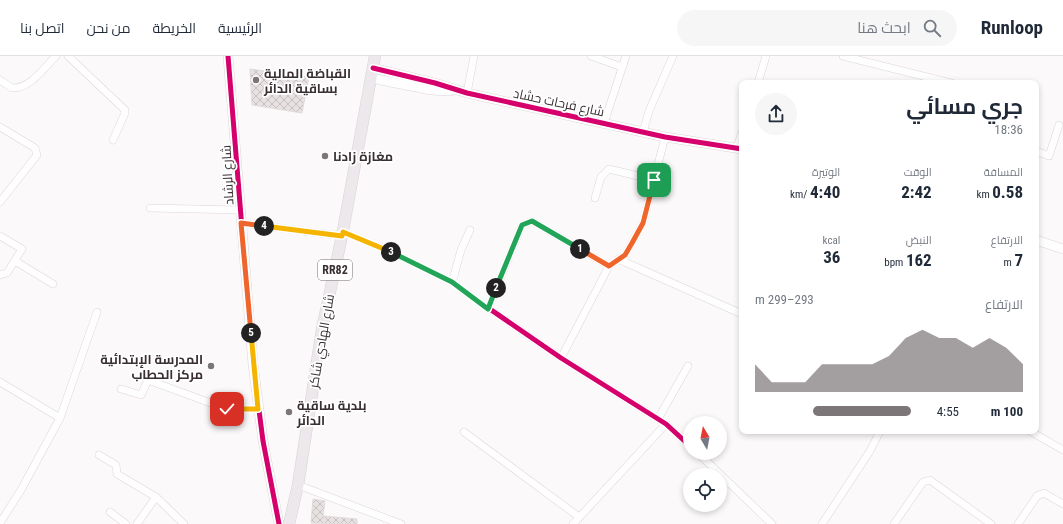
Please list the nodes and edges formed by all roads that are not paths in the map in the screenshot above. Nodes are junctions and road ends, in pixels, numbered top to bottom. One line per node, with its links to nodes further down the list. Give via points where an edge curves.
1 (56, 56): 13 (street, via 22,87 12,88)
2 (68, 56): 22 (street, via 125,110)
3 (228, 56): 29 (street, شارع الرشاد)
4 (375, 56): 12 (main road, شارع الهادي شاكر / RR82)
5 (474, 56): 16 (street)
6 (591, 56): 11 (street)
7 (626, 56): 11 (street)
8 (673, 56): 20 (street, via 649,111)
9 (766, 56): 14 (street)
10 (843, 56): 15 (street)
11 (622, 67): 17 (street)
12 (372, 73): 16 (street, شارع فرحات حشاد, via 431,90); 32 (main road, شارع الهادي شاكر / RR82)
13 (0, 80)
14 (759, 80)
15 (939, 80)
16 (463, 92): 17 (street, شارع فرحات حشاد)
17 (604, 123): 20 (street, شارع فرحات حشاد)
18 (1059, 125): 24 (street, via 1049,156)
19 (0, 126): 27 (street, via 35,148 37,155)
20 (643, 132): 21 (street, شارع فرحات حشاد)
21 (665, 136): 23 (street, شارع فرحات حشاد); 25 (street)
22 (113, 140)
23 (739, 148)
24 (1039, 152)
25 (654, 180): 26 (street, via 609,169 601,178); 36 (street, via 643,223 625,255)
26 (595, 198)
27 (0, 202)
28 (150, 208): 29 (street)
29 (240, 210): 30 (street, شارع الرشاد)
30 (241, 223): 32 (street); 49 (street, شارع الرشاد)
31 (470, 230): 40 (street)
32 (342, 234): 40 (street, via 380,246); 60 (main road, شارع الهادي شاكر / RR82, via 322,329)
33 (0, 236): 37 (street, via 22,250)
34 (1039, 241): 35 (street)
35 (1063, 249)
36 (618, 259): 38 (street); 44 (street)
37 (15, 261): 39 (street, via 7,273); 41 (street)
38 (609, 266): 42 (street, via 532,221 522,225); 45 (street)
39 (0, 275)
40 (452, 282): 42 (street)
41 (53, 284)
42 (488, 309): 45 (street)
43 (97, 312): 50 (street)
44 (739, 313)
45 (561, 358): 51 (street)
46 (688, 366): 51 (street)
47 (0, 382): 50 (street)
48 (121, 389): 49 (street, via 141,395 148,380 227,409)
49 (258, 409): 63 (street, شارع الرشاد)
50 (60, 418): 67 (street)
51 (658, 419): 52 (street)
52 (666, 424): 56 (street); 66 (street)
53 (464, 432): 66 (street)
54 (878, 434): 78 (street)
55 (1035, 434): 57 (street)
56 (683, 440)
57 (1063, 450)
58 (99, 455): 61 (street, via 116,465 117,474)
59 (705, 460): 77 (street)
60 (298, 485): 65 (main road, RR82); 75 (street)
61 (156, 497): 69 (street); 70 (street)
62 (1063, 504): 81 (street, via 1044,493 1037,496)
63 (276, 508): 71 (street, شارع الرشاد); 72 (street, شارع الرشاد)
64 (110, 512): 68 (street)
65 (292, 512): 73 (main road, RR82); 74 (main road, RR82)
66 (579, 517): 76 (street)
67 (0, 523)
68 (126, 524)
69 (137, 524)
70 (182, 524)
71 (279, 524)
72 (284, 524)
73 (289, 524)
74 (293, 524)
75 (401, 524)
76 (573, 524)
77 (772, 524)
78 (822, 524)
79 (894, 524): 80 (street, via 923,482 930,480)
80 (991, 524)
81 (1018, 524)

